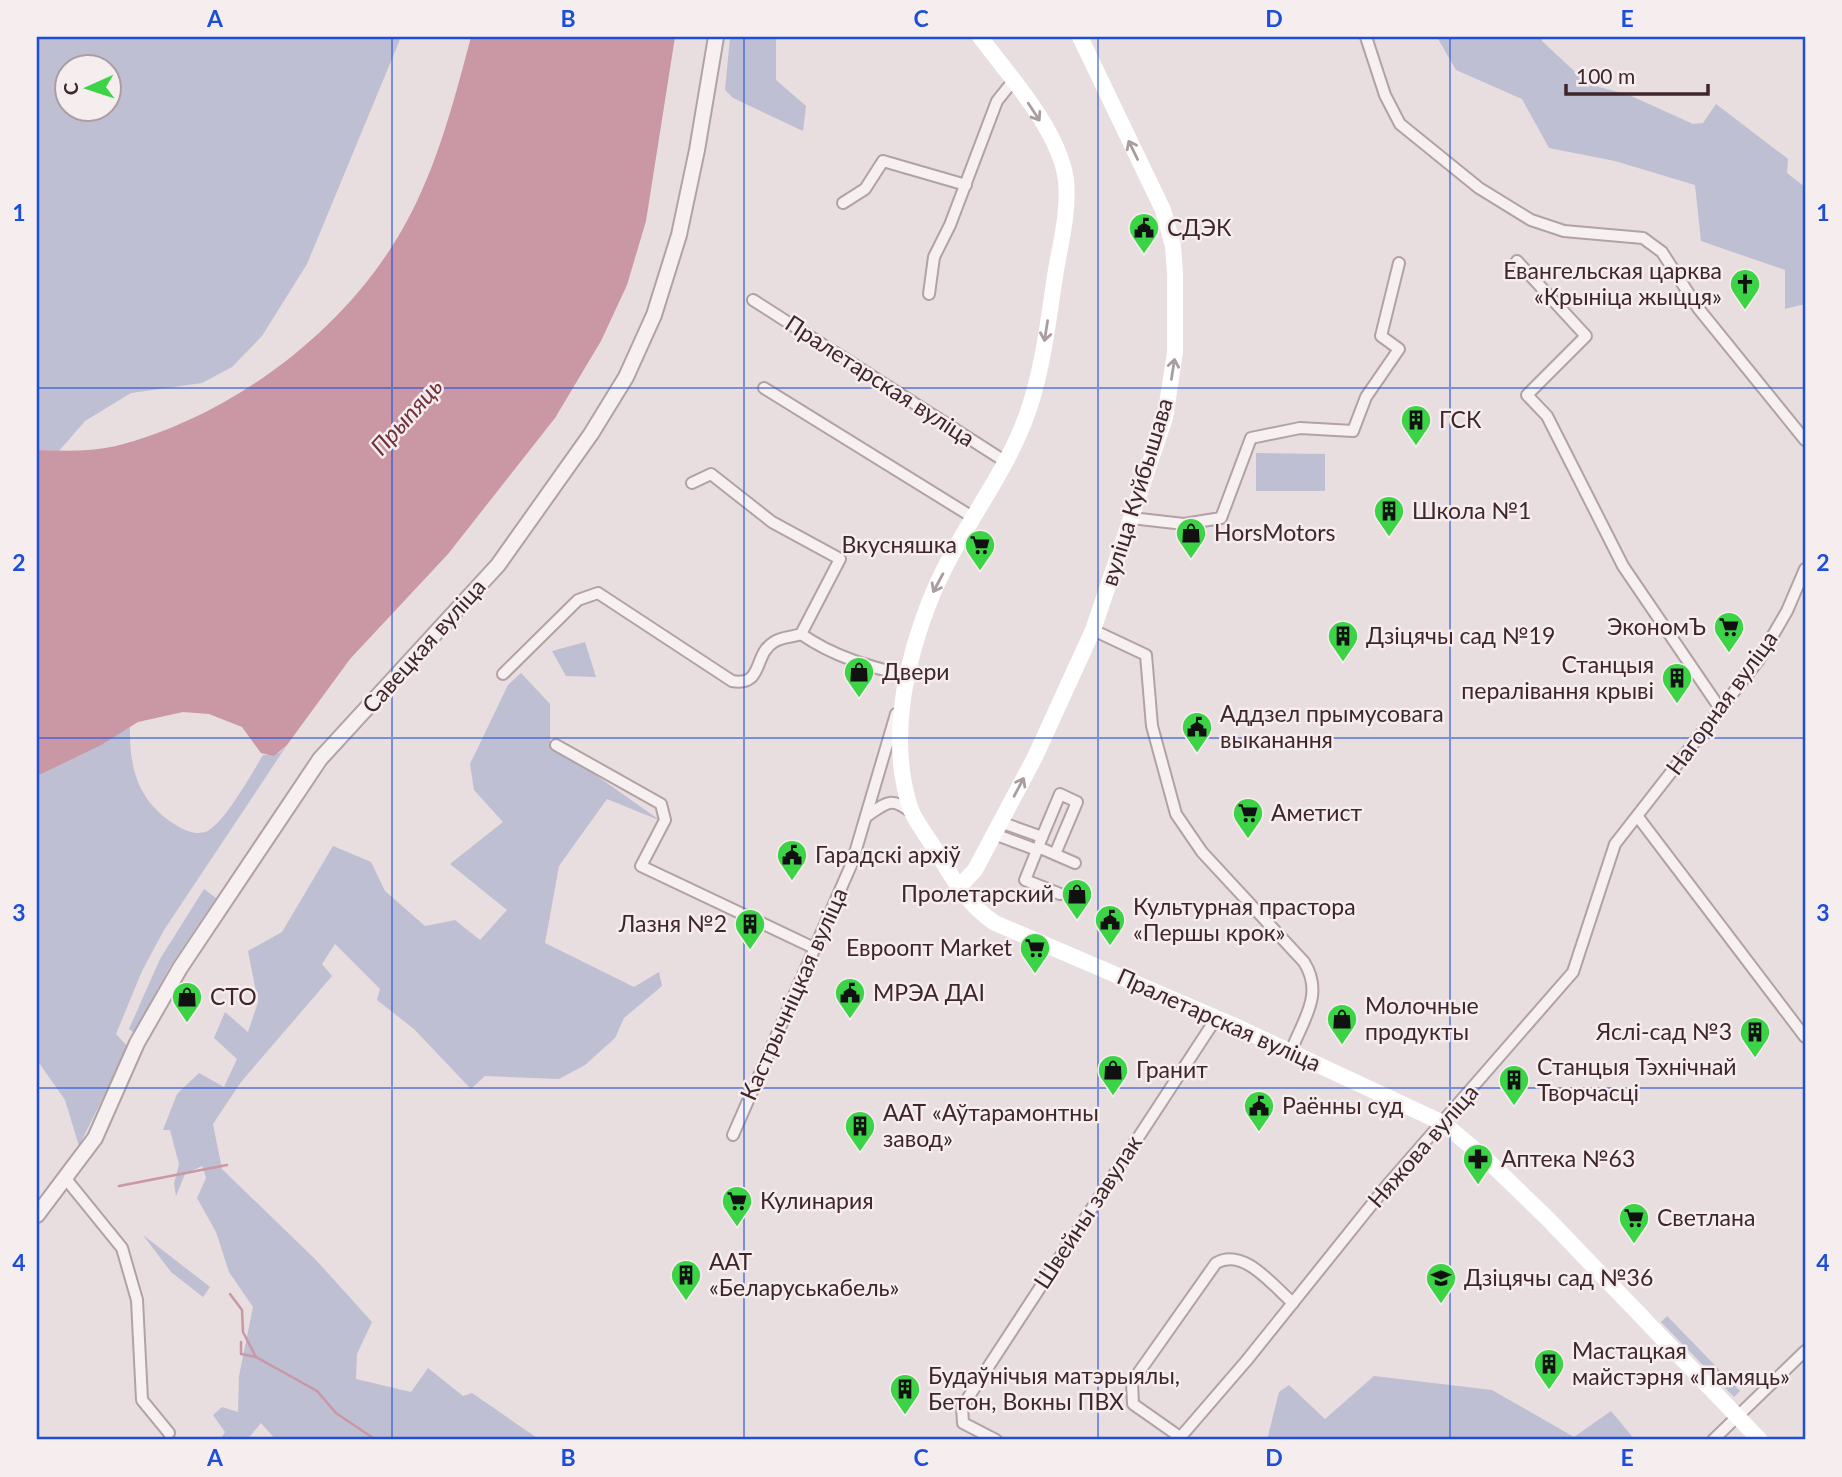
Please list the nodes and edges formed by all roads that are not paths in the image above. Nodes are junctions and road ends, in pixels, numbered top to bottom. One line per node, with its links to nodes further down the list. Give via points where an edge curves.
1 (716, 37): 41 (street, Савецкая вуліца, via 679,235 654,315 626,377 498,565 320,760 180,968 137,1043 95,1138)
2 (980, 37): 5 (main road, Пралетарская вуліца)
3 (1080, 37): 17 (main road, вуліца Куйбышава, one-way to 3, via 1165,418 1175,352 1172,246 1163,209)
4 (1366, 37): 13 (street, via 1400,124 1479,188 1531,220 1564,231 1643,237 1662,252 1698,308)
5 (1013, 81): 6 (street, via 997,101); 14 (main road, Пралетарская вуліца, one-way to 14, via 1045,129 1066,180 1065,212 1034,393)
6 (966, 185): 7 (street, via 883,160 865,189); 10 (street, via 934,257)
7 (843, 203)
8 (1517, 261): 23 (street, via 1586,336 1527,395 1546,416 1623,566)
9 (1399, 263): 17 (street, via 1381,336 1399,349 1366,397 1353,431 1300,428 1251,438 1221,518 1184,524)
10 (929, 294)
11 (753, 300): 14 (street, Пралетарская вуліца)
12 (764, 388): 16 (street)
13 (1805, 440)
14 (1006, 462): 16 (main road, Пралетарская вуліца)
15 (692, 483): 20 (street, via 711,474 772,522 840,559)
16 (974, 518): 22 (main road, Пралетарская вуліца, one-way to 22, via 933,593)
17 (1131, 518): 19 (main road, вуліца Куйбышава)
18 (1805, 569): 23 (street, Нагорная вуліца, via 1758,661)
19 (1093, 630): 28 (main road, вуліца Куйбышава, one-way to 19); 38 (street, via 1146,655 1152,726 1176,814 1202,852 1314,978 1313,997)
20 (802, 634): 21 (street, via 773,642 751,679 732,681 593,593 578,600); 22 (street, via 822,649)
21 (503, 674)
22 (905, 684): 25 (main road, Пралетарская вуліца, via 902,765); 26 (street, Кастрычніцкая вуліца)
23 (1719, 707): 27 (street, Нагорная вуліца)
24 (556, 746): 35 (street, via 661,804 665,820 641,866)
25 (912, 813): 26 (street, via 899,802 889,802); 33 (main road, Пралетарская вуліца)
26 (867, 816): 35 (street, Кастрычніцкая вуліца, via 852,863)
27 (1638, 817): 29 (street, Нагорная вуліца); 37 (street)
28 (997, 828): 30 (street); 33 (main road, вуліца Куйбышава, via 975,870)
29 (1627, 831): 39 (street, Няжова вуліца, via 1615,844 1573,972)
30 (1039, 845): 31 (street); 31 (street, via 1060,794 1077,802); 34 (street, via 1025,880)
31 (1055, 855): 32 (street)
32 (1075, 863)
33 (959, 887): 36 (main road, Пралетарская вуліца, via 979,912 995,923)
34 (1060, 894)
35 (812, 947): 40 (street, Кастрычніцкая вуліца)
36 (1217, 1017): 38 (main road, Пралетарская вуліца); 48 (street, Швейны завулак, via 962,1407 962,1423)
37 (1805, 1037)
38 (1291, 1051): 39 (main road, Пралетарская вуліца)
39 (1443, 1123): 43 (street, Няжова вуліца); 45 (main road, Пралетарская вуліца, via 1548,1219)
40 (733, 1135)
41 (66, 1179): 42 (street, Савецкая вуліца); 46 (street, via 122,1248 137,1300 142,1400)
42 (37, 1215)
43 (1293, 1303): 47 (street, Няжова вуліца); 47 (street, via 1241,1258 1227,1257 1216,1263 1132,1382 1133,1404)
44 (1805, 1351): 45 (street)
45 (1735, 1415): 49 (street); 50 (main road, Пралетарская вуліца)
46 (169, 1433)
47 (1179, 1439)
48 (996, 1440)
49 (1713, 1440)
50 (1759, 1440)

